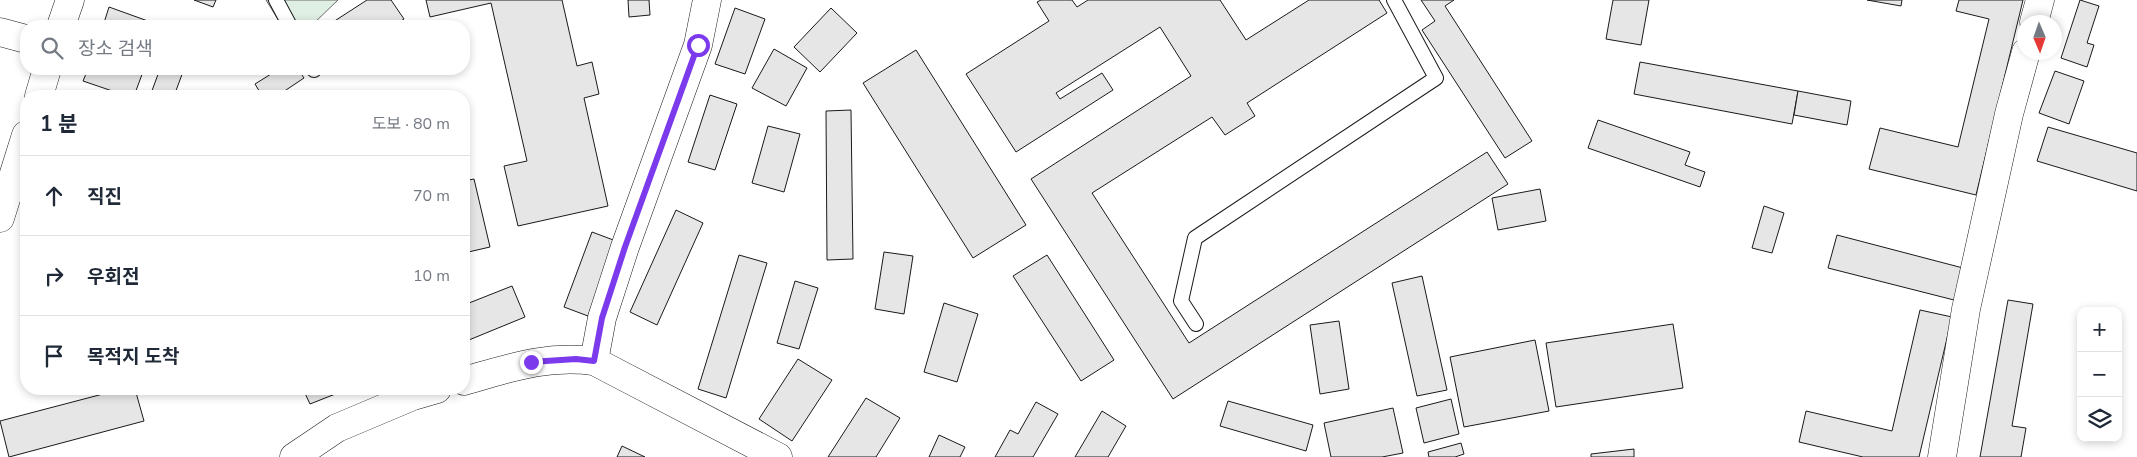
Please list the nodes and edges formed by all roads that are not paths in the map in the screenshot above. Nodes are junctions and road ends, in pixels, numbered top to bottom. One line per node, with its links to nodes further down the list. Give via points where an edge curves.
1 (70, 0): 7 (street)
2 (276, 0): 8 (lane)
3 (707, 0): 17 (street, via 698,45 602,318)
4 (1394, 0): 16 (lane, via 1436,78 1195,238 1181,301)
5 (2040, 0): 6 (street)
6 (2036, 15)
7 (63, 20)
8 (287, 20)
9 (0, 32): 10 (street)
10 (20, 37)
11 (2024, 60): 22 (street, via 1966,308)
12 (45, 75): 13 (street)
13 (41, 90)
14 (20, 154): 15 (street)
15 (0, 218)
16 (1196, 324)
17 (594, 361): 18 (street, via 531,362); 21 (street)
18 (470, 379)
19 (416, 395): 20 (street, via 336,428)
20 (294, 457)
21 (778, 457)
22 (1942, 457)

